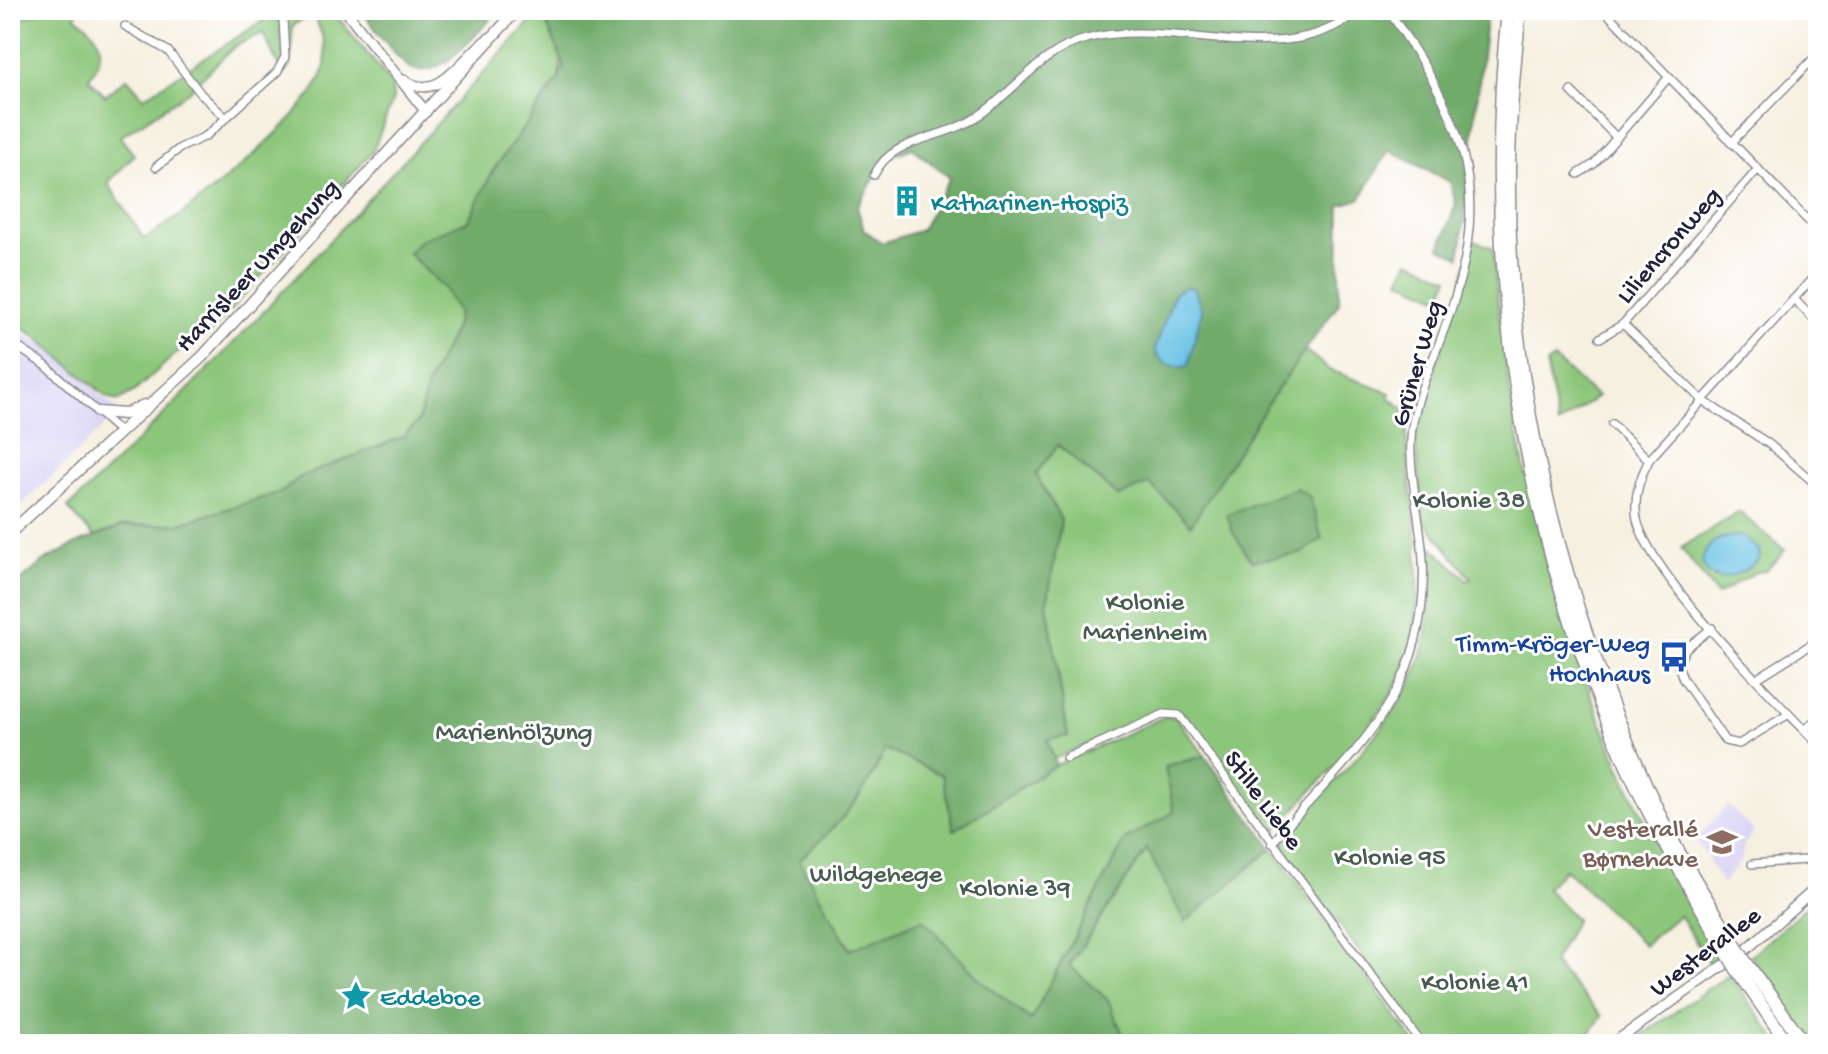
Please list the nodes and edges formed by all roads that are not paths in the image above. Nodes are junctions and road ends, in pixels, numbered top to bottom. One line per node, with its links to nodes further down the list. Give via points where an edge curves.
1 (261, 10): 10 (street)
2 (295, 10): 10 (street)
3 (345, 10): 14 (street)
4 (517, 10): 12 (main road, Harrisleer Umgehung)
5 (1359, 10): 24 (street, via 1327,30 1295,38 1135,33 1076,42 1047,58 972,120 888,154)
6 (1388, 10): 48 (street, Grüner Weg, via 1445,97 1461,139 1471,202 1468,248 1412,425 1422,535 1422,614 1411,660 1388,708)
7 (1508, 10): 52 (highway, via 1499,231 1526,454 1584,660 1619,749 1659,834)
8 (1520, 10): 52 (highway, via 1510,230 1538,451 1593,656 1665,827)
9 (1604, 10): 15 (street)
10 (283, 19): 18 (street, via 283,62)
11 (125, 26): 18 (street, via 168,51)
12 (494, 35): 14 (street, via 441,83 420,87); 17 (main road, Harrisleer Umgehung)
13 (1817, 57): 20 (street)
14 (398, 75): 17 (street)
15 (1668, 78): 19 (street); 20 (street)
16 (1571, 91): 19 (street)
17 (426, 112): 32 (main road, Harrisleer Umgehung, via 202,357)
18 (226, 118): 21 (street)
19 (1617, 138): 23 (street)
20 (1731, 143): 22 (street)
21 (156, 167)
22 (1758, 169): 25 (street); 28 (street, Liliencronweg)
23 (1578, 174)
24 (874, 175)
25 (1818, 231)
26 (1818, 272): 27 (street)
27 (1794, 299): 29 (street); 33 (street)
28 (1623, 324): 30 (street, Liliencronweg); 33 (street)
29 (1818, 324)
30 (1600, 338)
31 (10, 342): 34 (street)
32 (153, 400): 34 (main road, via 125,414); 36 (main road, Harrisleer Umgehung)
33 (1702, 400): 37 (street); 38 (street, via 1769,444)
34 (98, 412): 36 (street)
35 (1612, 424): 37 (street)
36 (120, 432): 39 (main road, Harrisleer Umgehung)
37 (1649, 460): 40 (street, via 1637,492 1640,528 1658,560)
38 (1818, 486)
39 (10, 533)
40 (1712, 628): 42 (street); 43 (street, via 1685,649 1678,665 1725,741 1739,744)
41 (1818, 640): 42 (street)
42 (1756, 679): 43 (street)
43 (1789, 714): 45 (street)
44 (1818, 717): 45 (street)
45 (1805, 730): 46 (street)
46 (1818, 744)
47 (1066, 758): 48 (street, Stille Liebe, via 1175,713)
48 (1272, 843): 54 (street, Stille Liebe)
49 (1818, 859): 50 (street, Westerallee)
50 (1752, 864)
51 (1818, 886): 55 (street, Westerallee, via 1747,949)
52 (1727, 943): 53 (highway, bridge)
53 (1740, 965): 56 (highway); 57 (highway)
54 (1422, 1044)
55 (1612, 1044)
56 (1788, 1044)
57 (1805, 1044)

